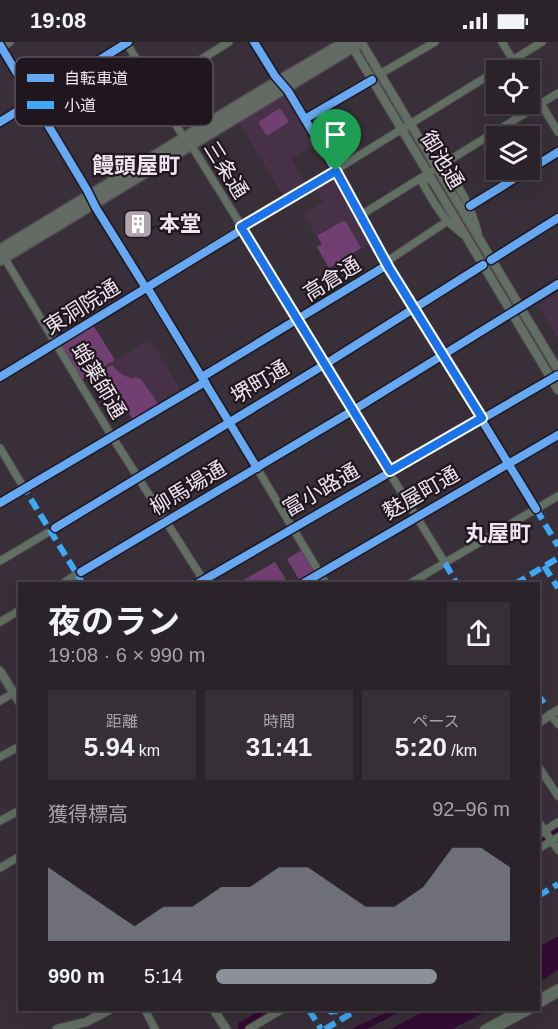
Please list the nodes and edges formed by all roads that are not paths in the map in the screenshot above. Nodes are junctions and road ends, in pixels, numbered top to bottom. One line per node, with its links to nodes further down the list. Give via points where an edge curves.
1 (10, 42): 9 (street)
2 (127, 42): 10 (street); 11 (street, 三条通)
3 (229, 42): 12 (street)
4 (254, 42): 17 (street)
5 (435, 42): 15 (street)
6 (502, 42): 13 (street)
7 (542, 42): 14 (street, 東洞院通)
8 (354, 43): 15 (main road, 御池通); 17 (highway)
9 (2, 48)
10 (103, 57)
11 (136, 57)
12 (205, 57)
13 (512, 60)
14 (515, 60)
15 (376, 77): 21 (street); 23 (main road, 御池通); 27 (main road, 御池通)
16 (486, 78): 23 (street, 東洞院通)
17 (282, 84): 21 (street); 24 (highway)
18 (558, 93): 19 (street)
19 (541, 105): 28 (street); 31 (street)
20 (15, 113): 22 (street)
21 (305, 119): 32 (street)
22 (0, 122)
23 (410, 124): 27 (street, 東洞院通); 31 (main road, 御池通)
24 (213, 125)
25 (178, 126): 29 (street, 三条通)
26 (212, 126): 29 (highway)
27 (402, 129): 32 (street, 東洞院通); 33 (main road, 御池通)
28 (558, 132)
29 (187, 141): 38 (street, 三条通); 41 (highway)
30 (558, 152): 34 (street)
31 (437, 169): 33 (street); 34 (street, via 448,170); 40 (main road, 御池通)
32 (336, 171): 35 (street); 38 (street, 東洞院通)
33 (429, 174): 35 (street); 37 (street, via 423,184); 39 (main road, 御池通)
34 (470, 206): 40 (street)
35 (361, 215): 43 (street)
36 (558, 218): 42 (street, 堺町通)
37 (446, 222): 39 (street); 43 (street, 高倉通)
38 (241, 227): 48 (street, 三条通); 49 (street, 東洞院通)
39 (466, 236): 42 (main road, 御池通)
40 (479, 241): 42 (main road, 御池通)
41 (1, 254): 49 (street, 蛸薬師通)
42 (487, 262): 45 (street, 堺町通); 46 (main road, 御池通); 47 (main road, 御池通)
43 (386, 263): 45 (street); 48 (street, 高倉通)
44 (558, 284): 46 (street, 柳馬場通)
45 (414, 308): 50 (street); 51 (street, 堺町通)
46 (520, 308): 47 (street, 柳馬場通); 52 (main road, 御池通)
47 (511, 314): 50 (street, 柳馬場通); 52 (main road, 御池通)
48 (296, 321): 51 (street, 三条通); 58 (street, 高倉通)
49 (57, 344): 53 (street, 東洞院通); 58 (street, 蛸薬師通)
50 (443, 356): 55 (street, 柳馬場通); 56 (street)
51 (324, 365): 55 (street, 三条通); 63 (street, 堺町通)
52 (556, 374): 54 (main road, 御池通); 56 (street, 富小路通)
53 (0, 377)
54 (558, 390)
55 (352, 411): 61 (street, 柳馬場通); 62 (street, 三条通)
56 (482, 418): 60 (street); 62 (street, 富小路通)
57 (558, 435): 60 (street, 麩屋町通)
58 (112, 437): 59 (street, 高倉通, via 24,488); 63 (street, 蛸薬師通)
59 (0, 448)
60 (510, 463): 65 (street); 66 (street, 麩屋町通)
61 (257, 468): 67 (street, 柳馬場通); 68 (street)
62 (390, 471): 66 (street, 三条通); 68 (street, 富小路通)
63 (139, 478): 67 (street, 蛸薬師通); 69 (street, 堺町通)
64 (558, 496): 65 (street)
65 (536, 509): 72 (street)
66 (416, 517): 72 (street, 三条通); 74 (street, 麩屋町通)
67 (167, 521): 73 (street, 柳馬場通); 77 (street, 蛸薬師通)
68 (293, 527): 74 (street); 77 (street, 富小路通)
69 (55, 528)
70 (47, 533): 71 (street)
71 (0, 561)
72 (445, 563): 80 (street)
73 (81, 572)
74 (320, 573): 78 (street, 麩屋町通); 79 (street)
75 (74, 576): 76 (street)
76 (65, 582)
77 (202, 582)
78 (305, 582)
79 (325, 582)
80 (412, 582)
81 (18, 611): 82 (street)
82 (0, 622)
83 (0, 671): 84 (main road)
84 (16, 691): 85 (street)
85 (0, 701)
86 (554, 712): 87 (main road); 88 (street)
87 (540, 722)
88 (558, 724)
89 (18, 747): 90 (street)
90 (0, 757)
91 (540, 769): 92 (street)
92 (558, 796)
93 (18, 811): 94 (street)
94 (0, 821)
95 (558, 823): 96 (street)
96 (548, 836): 97 (street)
97 (558, 850)
98 (18, 857): 99 (street)
99 (0, 868)
100 (558, 988): 102 (street)
101 (558, 993): 103 (street)
102 (540, 998)
103 (540, 1004)
104 (107, 1011): 111 (main road)
105 (146, 1011): 113 (street)
106 (215, 1011): 114 (main road)
107 (518, 1011): 110 (street)
108 (528, 1011): 110 (street)
109 (269, 1013): 115 (street)
110 (504, 1024): 116 (street); 117 (street)
111 (74, 1028): 112 (main road)
112 (57, 1029)
113 (155, 1029)
114 (225, 1029)
115 (249, 1029)
116 (484, 1029)
117 (495, 1029)

